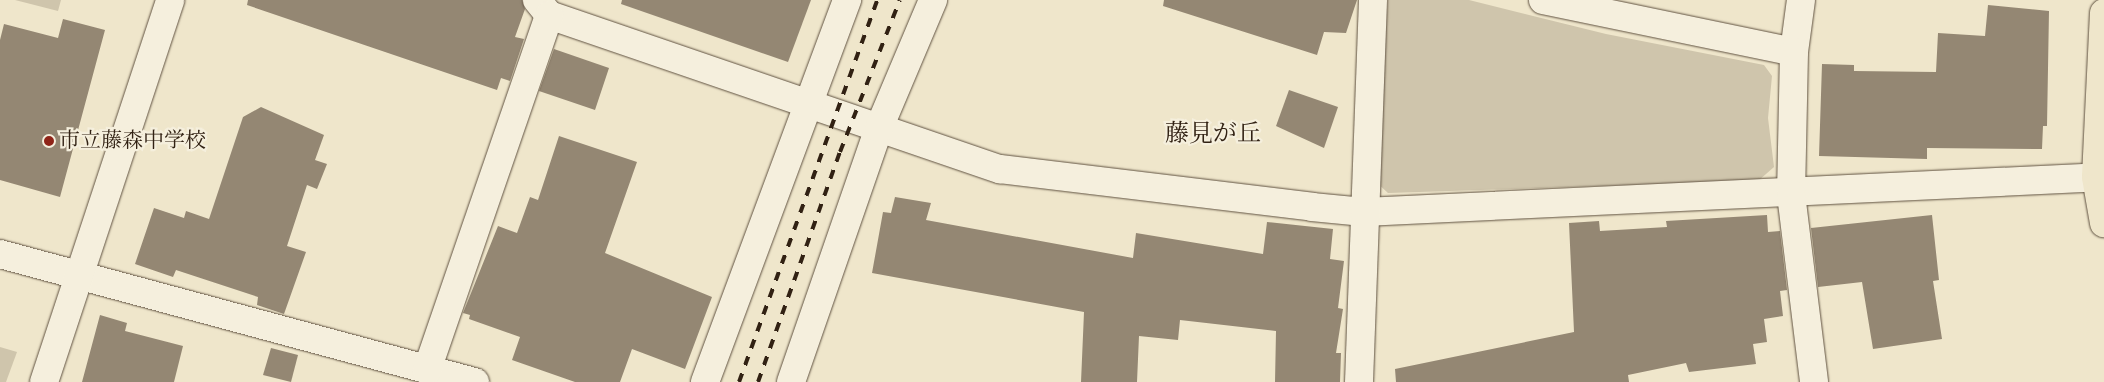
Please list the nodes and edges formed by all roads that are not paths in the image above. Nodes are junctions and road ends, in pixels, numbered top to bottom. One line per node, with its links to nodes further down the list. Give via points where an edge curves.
1 (170, 0): 17 (street)
2 (847, 0): 10 (street)
3 (933, 0): 11 (street)
4 (1372, 0): 14 (street)
5 (1543, 0): 9 (street)
6 (1801, 0): 9 (street)
7 (543, 8): 10 (street); 18 (street)
8 (2104, 13): 12 (main road)
9 (1794, 52): 13 (street)
10 (807, 102): 11 (street); 21 (street)
11 (879, 128): 14 (street, via 1000,169); 22 (street)
12 (2100, 177): 13 (street); 15 (main road)
13 (1792, 194): 14 (street); 24 (street)
14 (1364, 212): 23 (street)
15 (2104, 223)
16 (0, 254): 17 (street)
17 (80, 273): 18 (street); 19 (street)
18 (428, 370): 20 (street)
19 (44, 382)
20 (475, 382)
21 (706, 382)
22 (790, 382)
23 (1359, 382)
24 (1814, 382)

